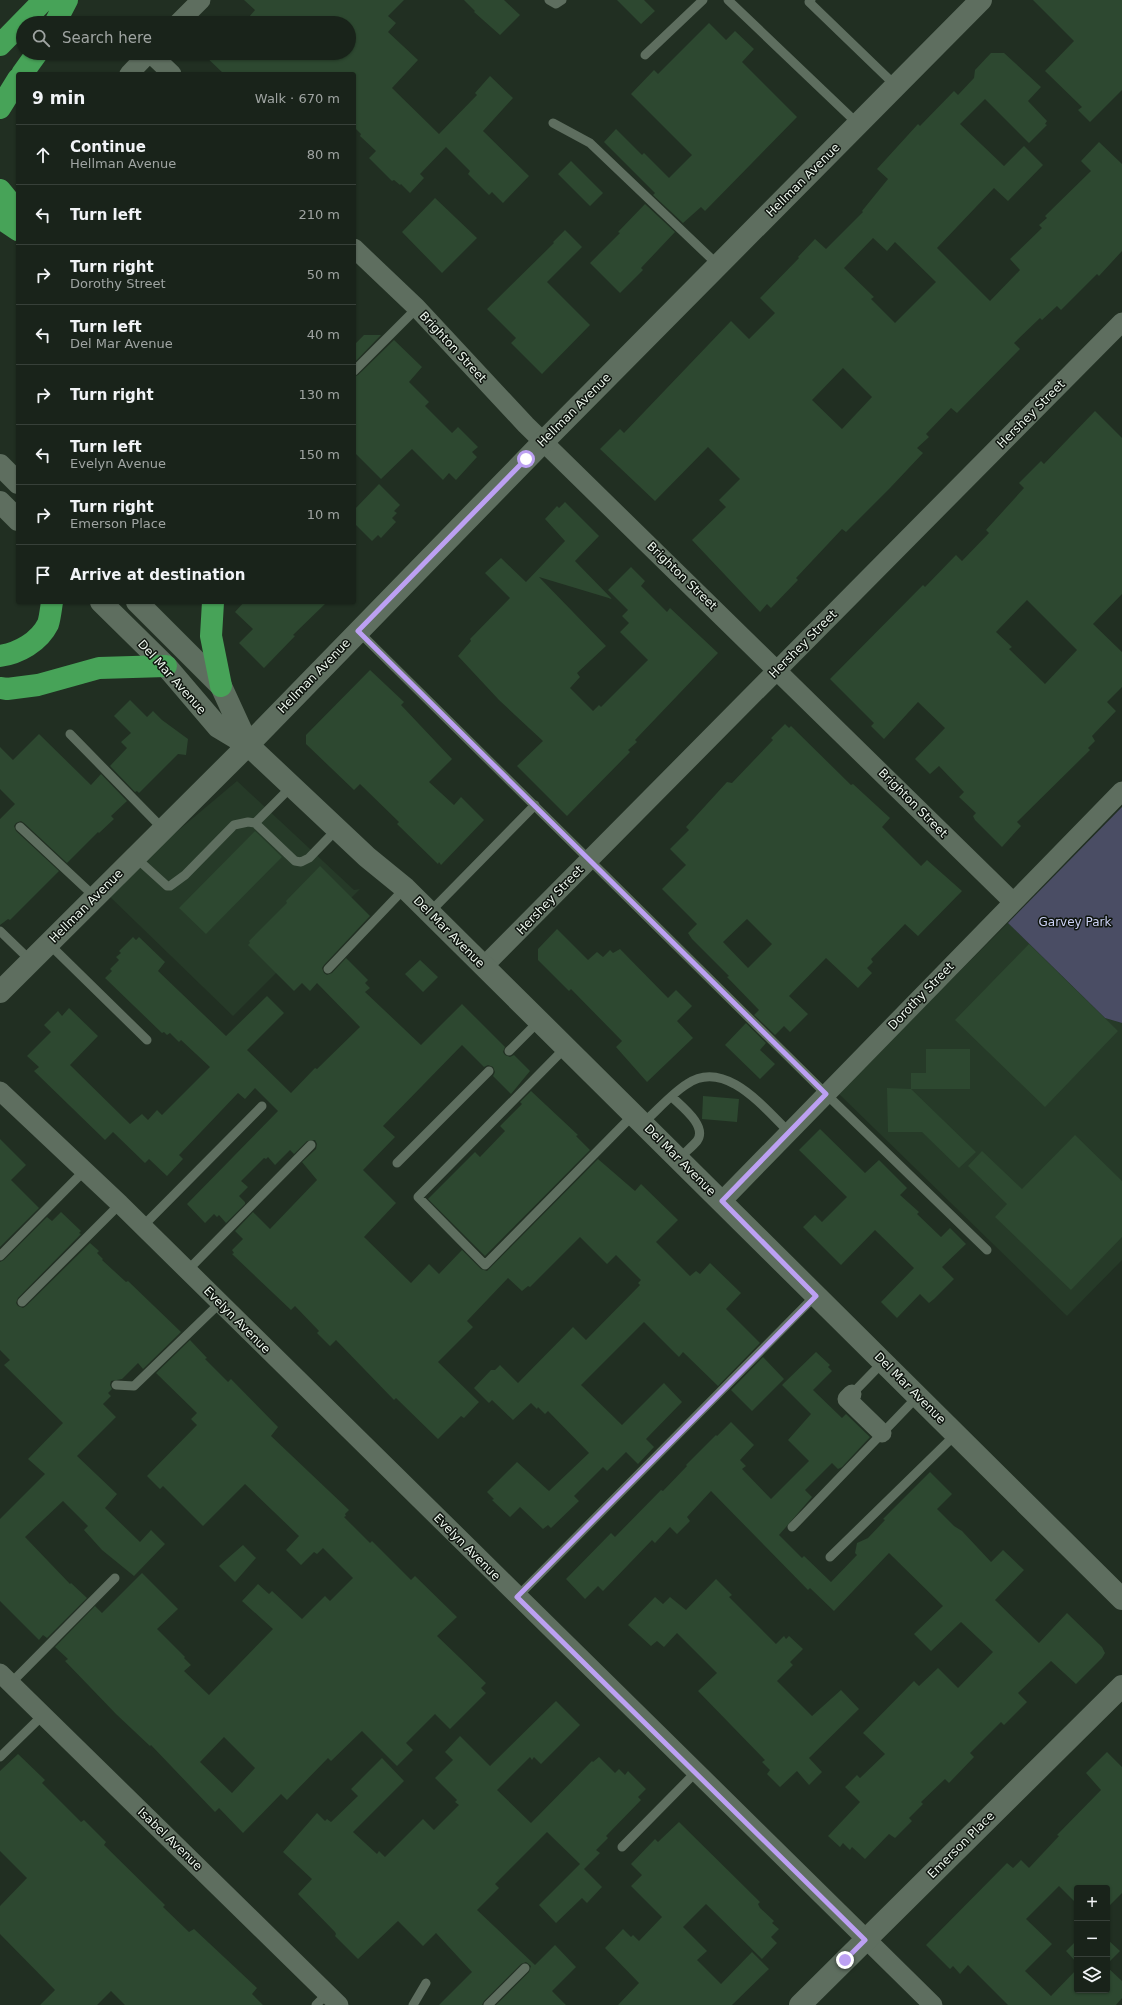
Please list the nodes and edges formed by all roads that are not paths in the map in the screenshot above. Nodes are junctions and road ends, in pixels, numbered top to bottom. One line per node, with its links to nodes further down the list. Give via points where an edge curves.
1 (44, 0): 10 (highway)
2 (67, 0): 11 (highway)
3 (201, 0): 12 (street)
4 (549, 0): 5 (lane, via 556,4)
5 (562, 0)
6 (703, 0): 15 (lane)
7 (728, 0): 26 (lane)
8 (811, 0): 23 (lane, via 809,2)
9 (981, 0): 23 (street, Hellman Avenue)
10 (29, 16)
11 (59, 16)
12 (185, 16)
13 (16, 29): 14 (highway)
14 (0, 46)
15 (645, 55)
16 (32, 60): 19 (highway)
17 (143, 60): 20 (street)
18 (157, 60): 21 (street)
19 (23, 72)
20 (131, 72)
21 (170, 72)
22 (16, 82): 24 (highway)
23 (896, 86): 26 (street, Hellman Avenue)
24 (0, 108)
25 (553, 123): 32 (lane, via 590,143)
26 (858, 124): 32 (street, Hellman Avenue)
27 (0, 190): 28 (highway)
28 (16, 210)
29 (0, 218): 30 (highway)
30 (16, 229)
31 (356, 250): 33 (street, Brighton Street)
32 (718, 265): 36 (street, Hellman Avenue)
33 (417, 308): 35 (lane); 36 (street, Brighton Street)
34 (1122, 322): 48 (street, Hershey Street)
35 (356, 369)
36 (543, 442): 45 (street, Hellman Avenue); 48 (street, Brighton Street)
37 (0, 465): 38 (street)
38 (16, 481)
39 (0, 502): 40 (street)
40 (16, 518)
41 (52, 604): 46 (highway, via 48,624 32,644)
42 (103, 604): 47 (street, Del Mar Avenue)
43 (139, 604): 49 (street, Del Mar Avenue)
44 (213, 604): 49 (highway, via 211,636)
45 (358, 631): 52 (street, Hellman Avenue); 55 (lane)
46 (0, 656)
47 (166, 666): 50 (highway, via 99,668 38,684); 52 (street, Del Mar Avenue, via 218,727)
48 (777, 670): 61 (street, Hershey Street); 64 (street, Brighton Street)
49 (222, 686): 52 (street, Del Mar Avenue)
50 (0, 688)
51 (70, 734): 58 (lane)
52 (248, 745): 53 (street, Del Mar Avenue); 58 (street, Hellman Avenue)
53 (291, 787): 56 (lane); 59 (street, Del Mar Avenue)
54 (1122, 790): 64 (street, Dorothy Street)
55 (535, 804): 61 (lane); 65 (lane)
56 (255, 823): 59 (lane, via 295,860 301,862 309,858); 60 (lane, via 234,825 185,875 170,886)
57 (20, 827): 63 (lane)
58 (164, 829): 60 (street, Hellman Avenue)
59 (337, 829): 62 (street, Del Mar Avenue)
60 (135, 857): 63 (street, Hellman Avenue)
61 (590, 859): 69 (street, Hershey Street); 78 (lane)
62 (405, 888): 65 (street, Del Mar Avenue); 70 (lane)
63 (95, 898): 67 (street, Hellman Avenue)
64 (1012, 901): 78 (street, Dorothy Street)
65 (430, 912): 69 (street, Del Mar Avenue)
66 (0, 931): 68 (lane)
67 (49, 944): 68 (street, Hellman Avenue); 73 (lane)
68 (31, 962): 71 (street, Hellman Avenue)
69 (484, 966): 72 (street, Del Mar Avenue)
70 (328, 969)
71 (0, 992)
72 (539, 1021): 74 (street, Del Mar Avenue); 75 (lane)
73 (147, 1040)
74 (566, 1047): 81 (street, Del Mar Avenue); 81 (lane, via 418,1197 485,1265)
75 (510, 1051)
76 (489, 1072): 85 (lane)
77 (0, 1091): 86 (street, Evelyn Avenue)
78 (826, 1094): 82 (street, Dorothy Street); 90 (lane)
79 (672, 1097): 81 (lane); 82 (lane, via 697,1079 711,1076 728,1080 749,1093); 84 (lane, via 700,1129 698,1139)
80 (262, 1106): 89 (lane)
81 (638, 1119): 84 (street, Del Mar Avenue)
82 (789, 1132): 87 (street, Dorothy Street)
83 (312, 1145): 92 (lane)
84 (679, 1159): 87 (street, Del Mar Avenue)
85 (397, 1163)
86 (85, 1170): 88 (street, Evelyn Avenue); 91 (lane)
87 (722, 1201): 93 (street, Del Mar Avenue)
88 (120, 1204): 89 (street, Evelyn Avenue); 94 (lane)
89 (142, 1227): 92 (street, Evelyn Avenue)
90 (987, 1250)
91 (0, 1256)
92 (187, 1271): 95 (street, Evelyn Avenue)
93 (816, 1296): 96 (street, Del Mar Avenue); 105 (lane)
94 (22, 1302)
95 (220, 1303): 97 (lane, via 134,1386); 105 (street, Evelyn Avenue)
96 (883, 1362): 98 (lane); 99 (street, Del Mar Avenue)
97 (116, 1386)
98 (852, 1394): 100 (street, via 847,1399)
99 (918, 1396): 100 (lane); 101 (street, Del Mar Avenue)
100 (882, 1433): 102 (lane)
101 (956, 1434): 103 (lane); 106 (street, Del Mar Avenue)
102 (792, 1527)
103 (830, 1557)
104 (115, 1578): 107 (lane)
105 (517, 1597): 111 (street, Evelyn Avenue)
106 (1122, 1599)
107 (5, 1679): 109 (street, Isabel Avenue)
108 (1122, 1686): 113 (street, Emerson Place)
109 (43, 1715): 110 (lane); 116 (street, Isabel Avenue)
110 (0, 1757)
111 (696, 1772): 112 (lane); 113 (street, Evelyn Avenue)
112 (622, 1847)
113 (865, 1940): 119 (street, Emerson Place); 120 (street, Evelyn Avenue)
114 (525, 1968): 118 (lane)
115 (426, 1983): 117 (lane)
116 (328, 2001)
117 (413, 2005)
118 (488, 2005)
119 (800, 2005)
120 (933, 2005)

